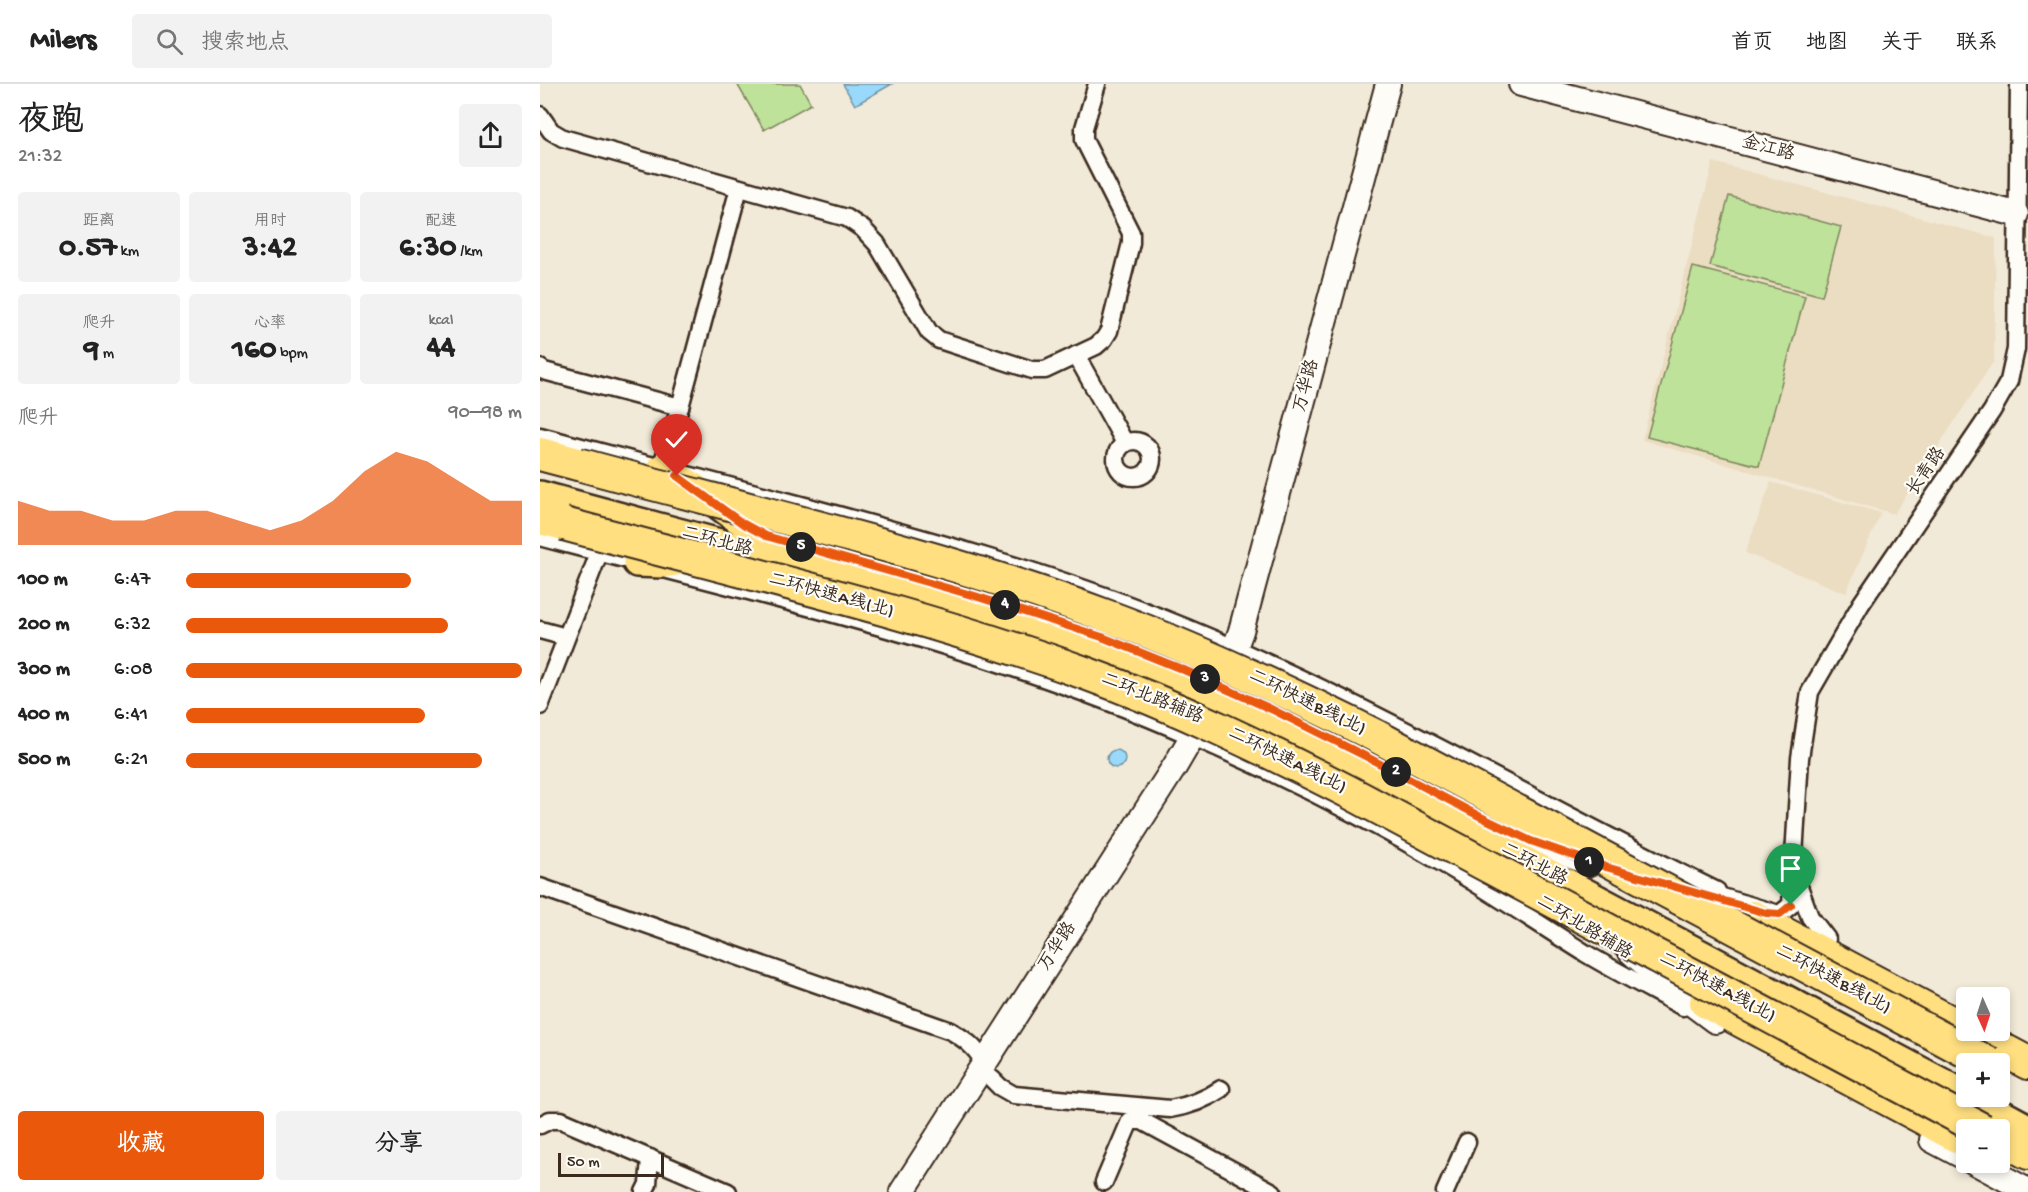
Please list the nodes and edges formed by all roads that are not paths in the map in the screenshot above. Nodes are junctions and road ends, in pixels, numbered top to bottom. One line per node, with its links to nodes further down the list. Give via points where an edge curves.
1 (1097, 84): 9 (street, via 1084,140 1131,233 1131,243 1109,331 1096,346)
2 (1388, 84): 25 (street, 万华路)
3 (1521, 84): 8 (street, 金江路)
4 (2019, 84): 6 (street, 长青路)
5 (540, 115): 7 (street, via 551,132 563,138)
6 (2022, 185): 8 (street, 长青路)
7 (739, 188): 9 (street, via 846,218 863,229 877,244 930,332 939,340 1032,370 1045,370); 11 (street)
8 (2016, 214): 30 (street, 长青路, via 2016,349 2009,381 1861,604 1810,693 1800,758)
9 (1076, 355): 13 (street)
10 (540, 368): 11 (street)
11 (680, 407): 15 (street)
12 (540, 436): 15 (street)
13 (1125, 443)
14 (540, 454): 29 (highway, 二环快速B线(北), bridge, via 888,547 1099,613 1280,689 1378,737)
15 (661, 468): 20 (main road, via 692,485); 25 (street, via 1031,571 1116,600)
16 (540, 477): 20 (main road, 二环北路)
17 (540, 495): 20 (main road, 二环北路)
18 (540, 518): 29 (highway, 二环快速A线(北), bridge, via 996,643 1168,706 1349,792)
19 (540, 537): 21 (street, 二环北路辅路)
20 (772, 548): 22 (main road, via 671,563); 26 (main road, 二环北路, via 930,582 1019,609 1102,637)
21 (599, 553): 22 (street, 二环北路辅路); 24 (street)
22 (637, 562): 28 (street, 二环北路辅路, via 1001,663 1111,702)
23 (540, 630): 24 (street)
24 (566, 638): 27 (street)
25 (1235, 649): 26 (street, 万华路); 33 (street)
26 (1220, 698): 28 (street, 万华路); 29 (main road, 二环北路, via 1317,732)
27 (540, 706)
28 (1201, 740): 38 (street, 二环北路辅路, via 1412,846 1607,966); 41 (street, 万华路)
29 (1475, 824): 32 (main road, 二环北路); 33 (street, via 1581,860); 38 (street, via 1701,1011); 39 (highway, 二环快速B线(北), bridge); 40 (highway, bridge, via 1631,858 1725,902); 50 (highway, 二环快速A线(北), bridge); 53 (highway, bridge, via 1586,931 1689,993)
30 (1795, 862): 33 (street, via 1791,905 1780,914); 34 (street, via 1797,885 1810,917)
31 (540, 887): 41 (street, via 951,1031 971,1044)
32 (1606, 893): 42 (main road, 二环北路); 46 (main road, 二环北路)
33 (1766, 913): 34 (street)
34 (1827, 939): 35 (street)
35 (1956, 1009)
36 (2010, 1036): 37 (street)
37 (2028, 1046)
38 (1764, 1050): 56 (street)
39 (1966, 1053)
40 (2028, 1063)
41 (988, 1071): 45 (street, via 1000,1087 1014,1095 1170,1109 1187,1106); 66 (street, 万华路); 67 (street, 万华路)
42 (1956, 1071)
43 (2010, 1074): 44 (highway)
44 (2028, 1084)
45 (1221, 1089)
46 (1956, 1089)
47 (2010, 1099): 49 (main road)
48 (1989, 1107): 52 (main road, 二环北路)
49 (2028, 1109)
50 (1965, 1119)
51 (540, 1125): 58 (street, via 561,1120)
52 (2028, 1128)
53 (1956, 1136)
54 (1467, 1142): 69 (street)
55 (2010, 1144): 57 (highway)
56 (1956, 1153)
57 (2028, 1154)
58 (650, 1158): 64 (street); 65 (street)
59 (2010, 1164): 61 (highway)
60 (1994, 1173): 63 (street)
61 (2028, 1174)
62 (1104, 1182): 68 (street, via 1130,1121 1142,1121)
63 (2028, 1191)
64 (644, 1192)
65 (728, 1192)
66 (902, 1192)
67 (921, 1192)
68 (1273, 1192)
69 (1446, 1192)

